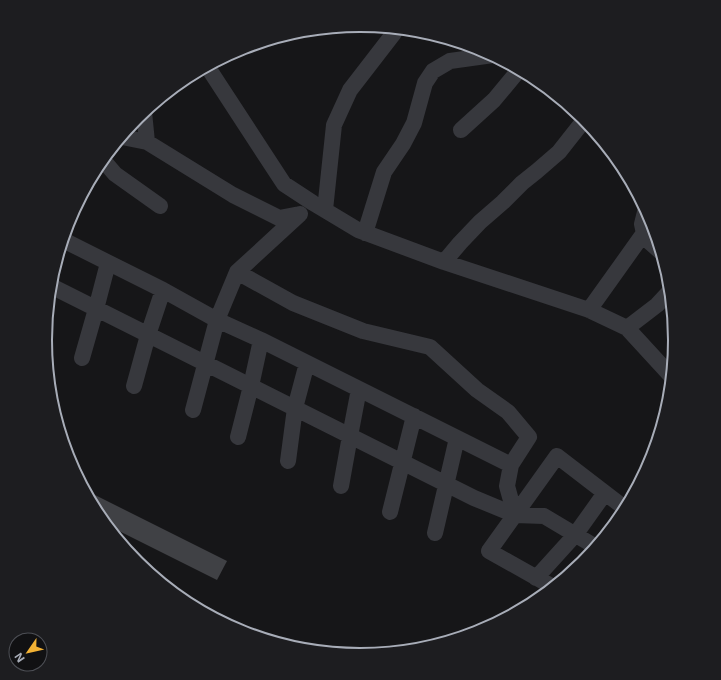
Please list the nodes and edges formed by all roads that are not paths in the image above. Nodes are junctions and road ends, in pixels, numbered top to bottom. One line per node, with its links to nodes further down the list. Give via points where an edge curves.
1 (393, 34): 12 (street, via 350,90 334,125)
2 (481, 57): 15 (street, via 450,61 433,71 425,83 414,123 384,172)
3 (210, 71): 12 (street, via 284,184)
4 (516, 74): 7 (street, via 494,100)
5 (145, 120): 9 (street)
6 (581, 125): 19 (street, via 559,152 480,222)
7 (461, 130)
8 (128, 138): 9 (street)
9 (147, 142): 13 (street, via 233,196 279,218)
10 (107, 165): 11 (street, via 115,174)
11 (160, 206)
12 (319, 206): 13 (street); 15 (street)
13 (300, 214): 21 (street)
14 (643, 218): 16 (street)
15 (365, 233): 19 (street)
16 (644, 233): 18 (street, via 645,238); 26 (street)
17 (68, 243): 20 (street)
18 (653, 245)
19 (444, 262): 26 (street)
20 (108, 263): 23 (street); 25 (street)
21 (237, 272): 27 (street); 46 (street, via 293,303 364,331 430,347 477,390 508,412 529,437)
22 (57, 289): 25 (street)
23 (163, 290): 27 (street); 29 (street)
24 (665, 295): 28 (street)
25 (96, 309): 29 (street); 31 (street)
26 (589, 310): 28 (street)
27 (217, 320): 30 (street); 33 (street)
28 (627, 328): 34 (street)
29 (148, 335): 33 (street); 35 (street)
30 (261, 340): 32 (street); 36 (street)
31 (82, 358)
32 (307, 362): 37 (street); 38 (street)
33 (206, 363): 36 (street); 39 (street)
34 (667, 371)
35 (134, 386)
36 (251, 386): 38 (street); 42 (street)
37 (359, 389): 40 (street); 41 (street)
38 (295, 408): 41 (street); 44 (street)
39 (193, 410)
40 (414, 416): 43 (street); 45 (street)
41 (350, 436): 45 (street); 48 (street)
42 (238, 437)
43 (457, 438): 46 (street); 47 (street)
44 (288, 460)
45 (402, 462): 47 (street); 51 (street)
46 (511, 465): 52 (street, via 507,486)
47 (447, 484): 52 (street); 53 (street)
48 (341, 486)
49 (605, 493): 50 (street); 52 (street, via 557,456); 54 (street)
50 (621, 505)
51 (390, 512)
52 (515, 515): 54 (street, via 544,516); 56 (street, via 489,551)
53 (435, 533)
54 (575, 534): 55 (street); 56 (street)
55 (591, 544)
56 (536, 578): 57 (street)
57 (548, 584)

